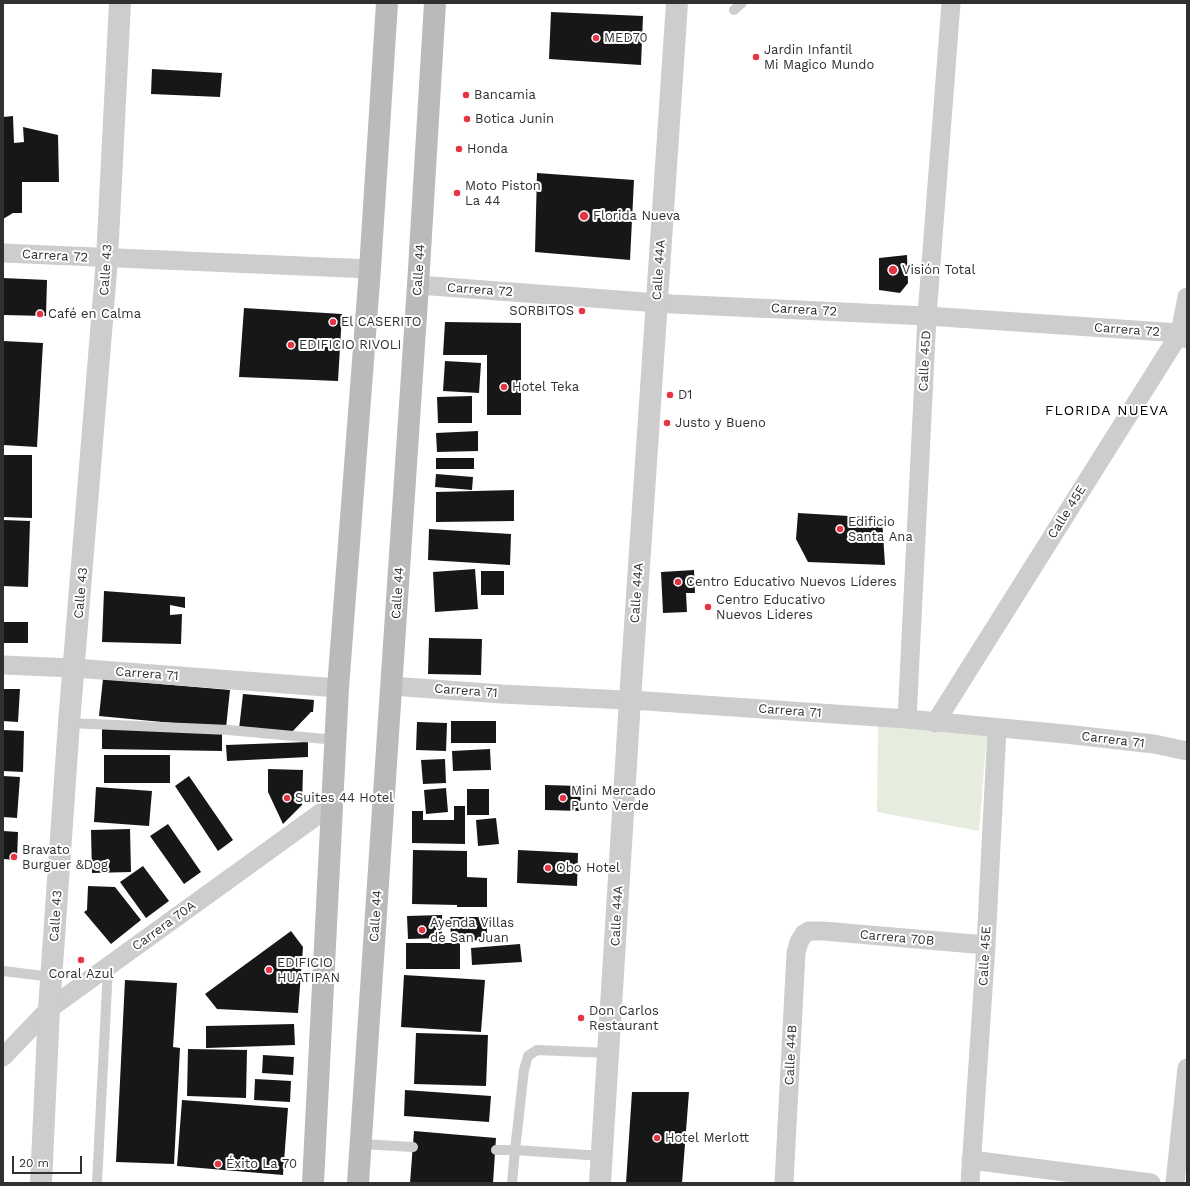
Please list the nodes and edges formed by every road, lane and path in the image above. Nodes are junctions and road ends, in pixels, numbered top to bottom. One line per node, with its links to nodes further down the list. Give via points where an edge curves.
1 (120, 3): 9 (street, Calle 43)
2 (387, 3): 10 (main road)
3 (435, 3): 11 (main road, Calle 44)
4 (677, 3): 13 (street, Calle 44A)
5 (742, 3): 7 (lane)
6 (952, 3): 14 (street, Calle 45D)
7 (734, 10)
8 (3, 254): 9 (street, Carrera 72)
9 (107, 259): 10 (street, Carrera 72); 17 (street, Calle 43)
10 (370, 269): 19 (main road)
11 (418, 285): 13 (street, Carrera 72); 18 (main road, Calle 44)
12 (1187, 296): 15 (street, Calle 45E)
13 (657, 303): 14 (street, Carrera 72); 20 (street, Calle 44A)
14 (927, 316): 15 (street, Carrera 72); 21 (street, Calle 45D)
15 (1183, 336): 23 (street, Calle 45E)
16 (3, 664): 17 (street, Carrera 71)
17 (74, 668): 19 (street, Carrera 71); 22 (street, Calle 43)
18 (391, 686): 20 (street, Carrera 71); 37 (main road, Calle 44)
19 (338, 688): 25 (main road)
20 (630, 700): 21 (street, Carrera 71); 34 (street, Calle 44A)
21 (907, 720): 23 (street, Carrera 71)
22 (69, 723): 25 (lane, via 229,730); 32 (street, Calle 43)
23 (935, 723): 24 (street, Carrera 71)
24 (997, 728): 26 (street, Carrera 71, via 1154,744); 29 (street, Calle 45E)
25 (336, 740): 27 (main road)
26 (1187, 751)
27 (333, 804): 30 (street, Carrera 70A); 45 (main road)
28 (809, 931): 29 (street, Carrera 70B); 49 (street, Calle 44B, via 799,942 796,953)
29 (986, 945): 42 (street, Calle 45E)
30 (108, 967): 33 (street, Carrera 70A); 44 (lane)
31 (3, 971): 32 (lane)
32 (52, 977): 33 (street, Calle 43)
33 (49, 1009): 35 (street, Carrera 70A); 43 (street, Calle 43)
34 (609, 1053): 40 (lane, via 537,1050 528,1056 524,1070); 41 (street, Calle 44A)
35 (3, 1057)
36 (1187, 1068): 52 (street)
37 (361, 1144): 38 (lane); 46 (main road, Calle 44)
38 (413, 1147)
39 (496, 1150): 40 (lane)
40 (515, 1150): 41 (lane); 47 (lane)
41 (602, 1156): 48 (street, Calle 44A)
42 (971, 1160): 50 (street, Calle 45E); 51 (street)
43 (41, 1183)
44 (97, 1183)
45 (313, 1183)
46 (358, 1183)
47 (512, 1183)
48 (600, 1183)
49 (784, 1183)
50 (970, 1183)
51 (1150, 1183)
52 (1176, 1183)

